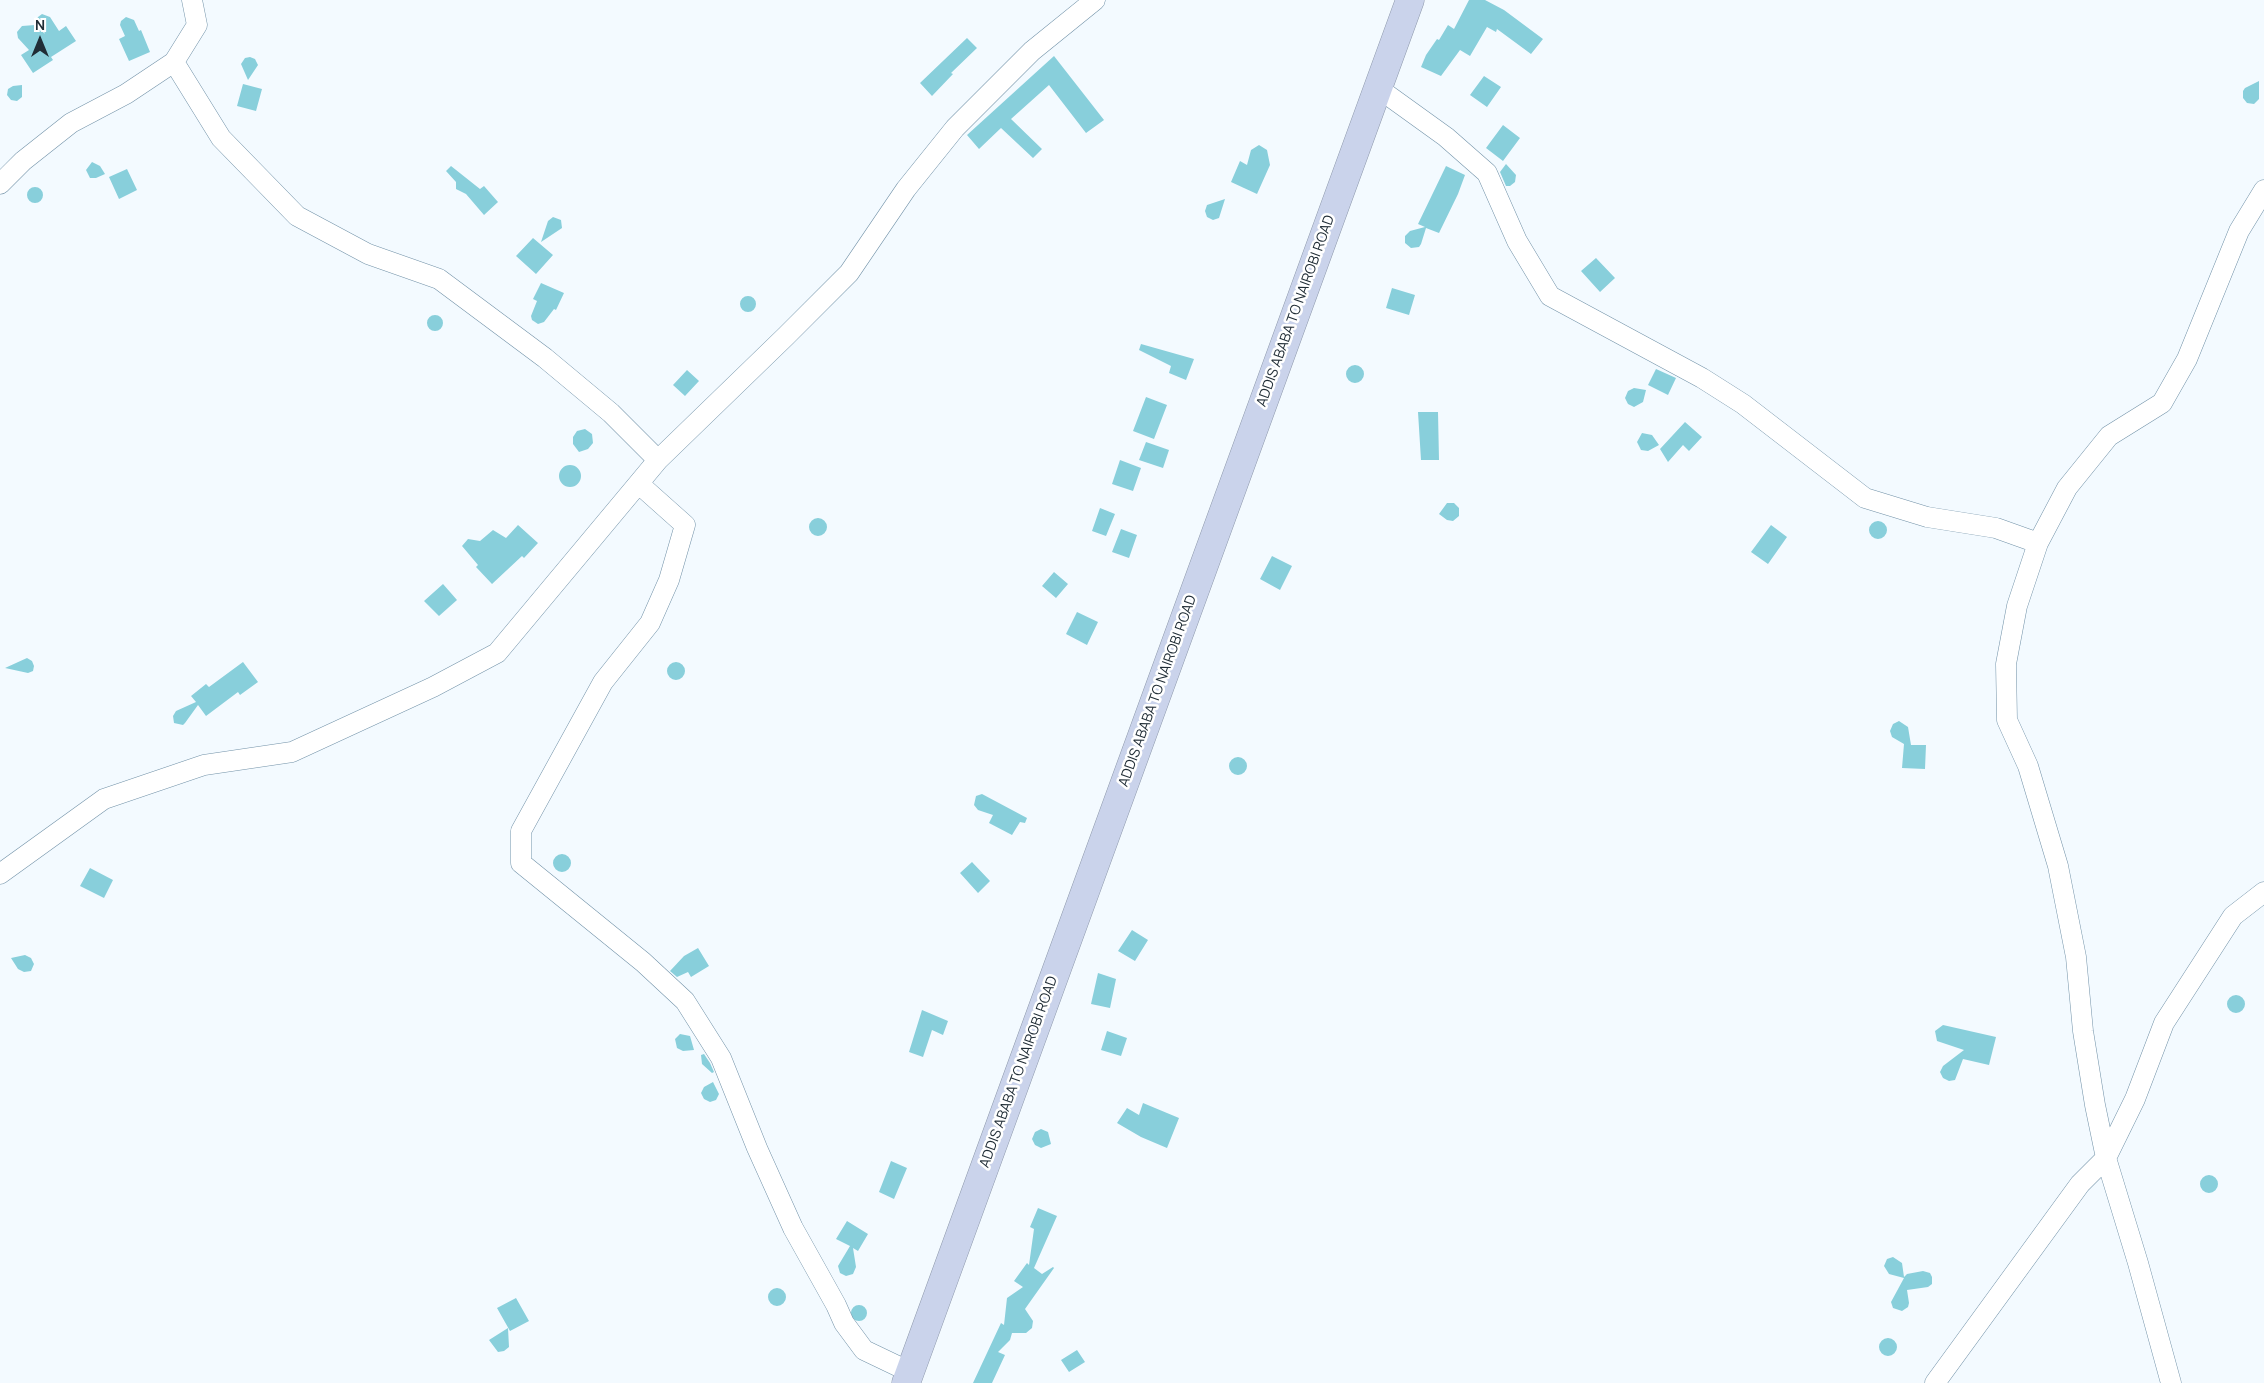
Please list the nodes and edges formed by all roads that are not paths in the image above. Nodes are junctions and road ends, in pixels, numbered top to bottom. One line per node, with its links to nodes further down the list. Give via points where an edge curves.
1 (192, 0): 4 (street, via 197,25)
2 (1095, 0): 8 (street, via 1032,51 955,128 906,189 849,272)
3 (1410, 0): 5 (highway, ADDIS ABABA TO NAIROBI ROAD)
4 (174, 62): 6 (street, via 126,94 71,122); 8 (street, via 221,138 297,216 368,254 438,279 545,358 610,413)
5 (1378, 88): 10 (street, via 1446,137 1487,173 1517,241 1550,296 1702,378 1743,404 1865,498 1927,516 1996,528); 14 (highway, ADDIS ABABA TO NAIROBI ROAD)
6 (0, 184)
7 (2264, 190): 10 (street, via 2239,231 2187,359 2162,403 2109,436 2067,488)
8 (658, 460): 9 (street)
9 (639, 484): 11 (street, via 498,653 425,691 292,752 204,765 104,799); 14 (street, via 685,525 670,580 650,623 603,682 521,831 521,864 643,962 685,1001 721,1058 793,1228 844,1323 864,1350)
10 (2038, 542): 13 (street, via 2017,606 2006,664 2008,720 2028,766 2058,866 2076,957 2095,1105)
11 (0, 874)
12 (2264, 892): 13 (street, via 2233,916 2164,1023 2135,1098)
13 (2106, 1158): 15 (street, via 2080,1184); 16 (street)
14 (908, 1378)
15 (1935, 1383)
16 (2171, 1383)

